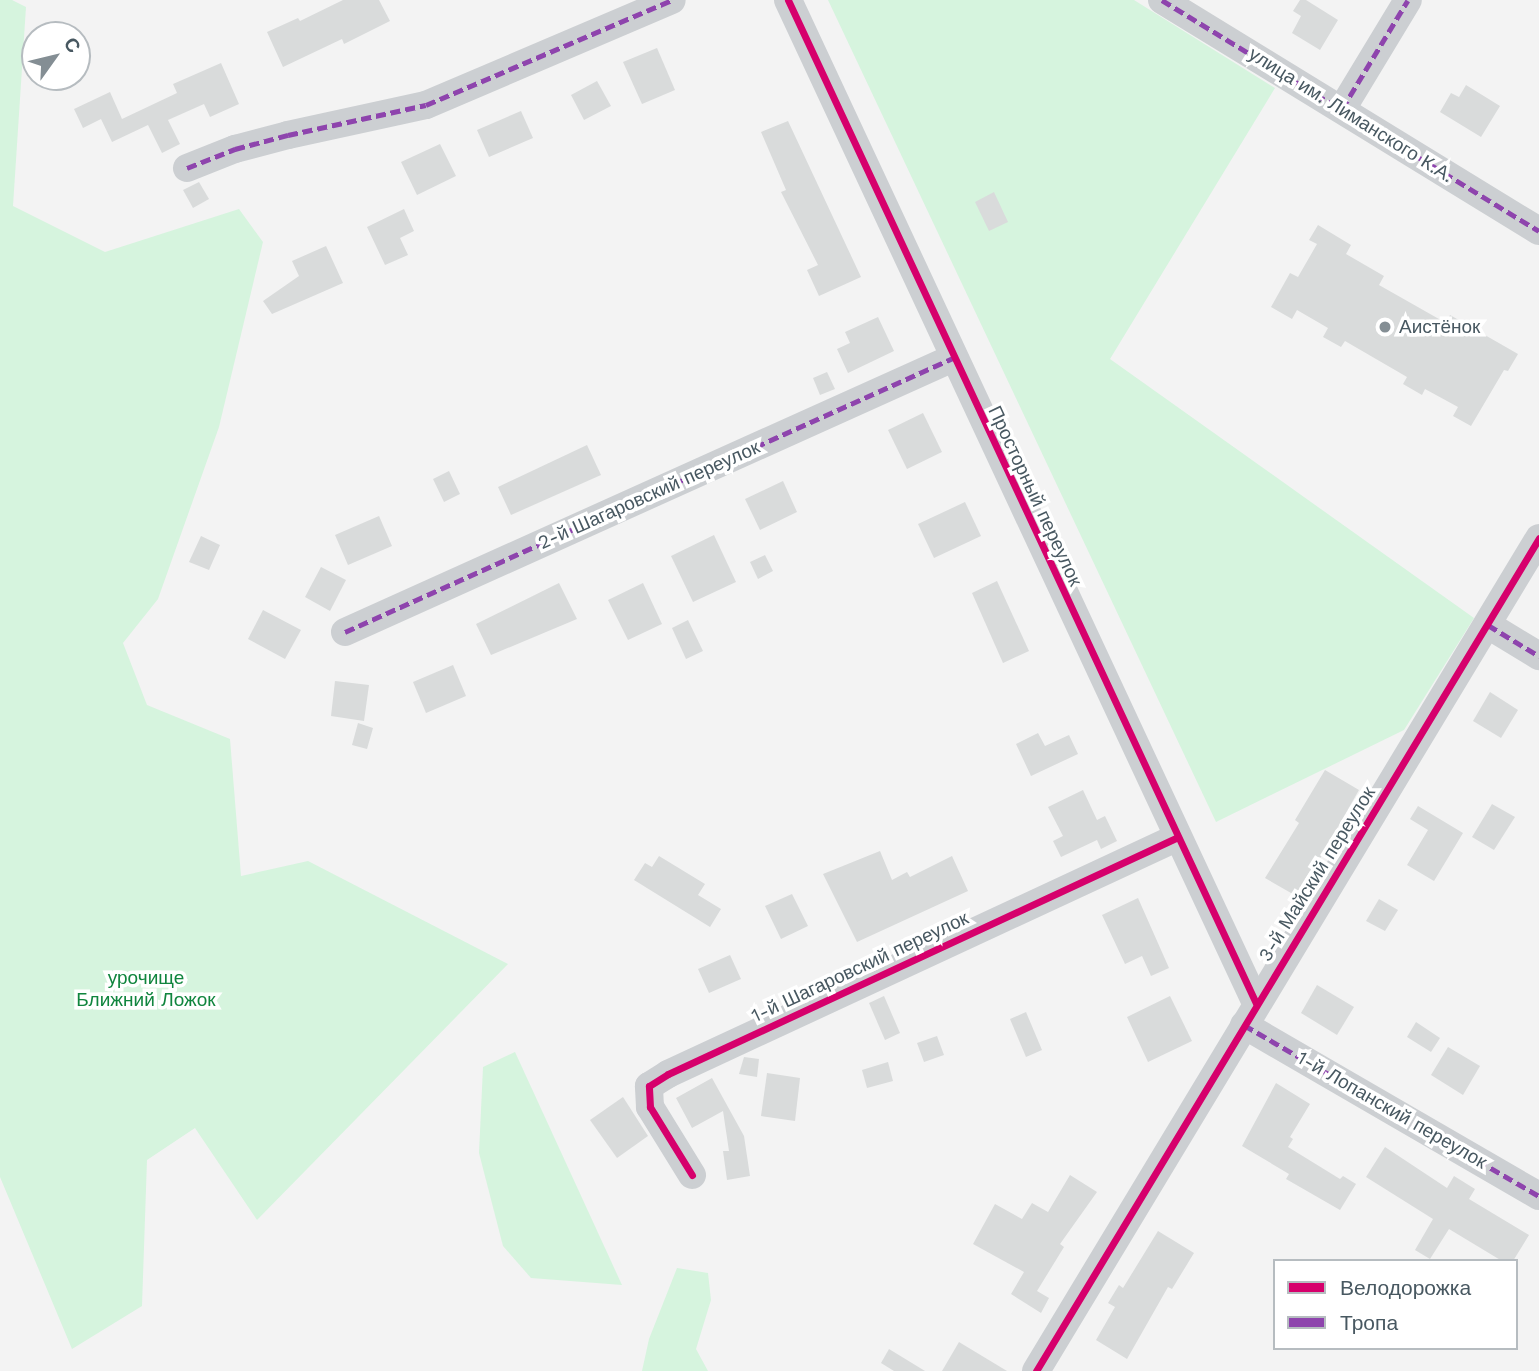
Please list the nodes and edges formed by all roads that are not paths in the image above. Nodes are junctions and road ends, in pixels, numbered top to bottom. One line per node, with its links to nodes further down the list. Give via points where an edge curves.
1 (673, 0): 6 (street, via 426,106 288,135)
2 (788, 0): 8 (street, Просторный переулок)
3 (1162, 0): 5 (street, улица им. Лиманского К.А.)
4 (1408, 0): 5 (street)
5 (1342, 109): 7 (street, улица им. Лиманского К.А.)
6 (187, 168)
7 (1539, 231)
8 (953, 358): 11 (street, 2-й Шагаровский переулок); 13 (street, Просторный переулок)
9 (1539, 538): 10 (street, 3-й Майский переулок)
10 (1488, 625): 12 (street); 14 (street, 3-й Майский переулок)
11 (345, 632)
12 (1539, 656)
13 (1176, 838): 14 (street, Просторный переулок); 15 (street, 1-й Шагаровский переулок, via 649,1086 650,1107)
14 (1250, 1014): 16 (street, 1-й Лопанский переулок); 17 (street, 3-й Майский переулок)
15 (692, 1175)
16 (1539, 1196)
17 (1036, 1371)

